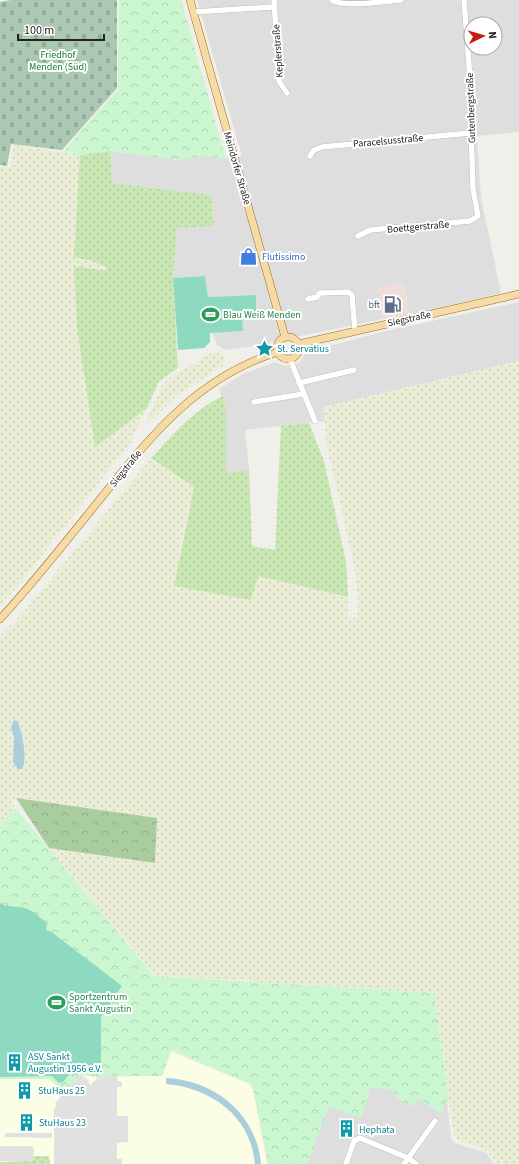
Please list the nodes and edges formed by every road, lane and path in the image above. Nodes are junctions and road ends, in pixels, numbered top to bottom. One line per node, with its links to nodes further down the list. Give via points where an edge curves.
1 (190, 0): 7 (main road, Meindorfer Straße)
2 (274, 0): 6 (street, Keplerstraße)
3 (332, 0): 4 (street, via 348,4)
4 (401, 0)
5 (464, 0): 9 (street, Gutenbergstraße, via 469,64)
6 (274, 7): 7 (street); 8 (street, Keplerstraße, via 279,82)
7 (193, 12): 16 (main road, Meindorfer Straße)
8 (287, 93)
9 (470, 133): 10 (street, Paracelsusstraße, via 322,146 314,150); 11 (street, Gutenbergstraße, via 473,188)
10 (310, 156)
11 (478, 216): 12 (street, Boettgerstraße, via 470,221 370,230)
12 (358, 236)
13 (519, 294): 15 (main road, Siegstraße)
14 (308, 299): 15 (street, via 317,297 320,293 348,292 352,295)
15 (355, 330): 17 (main road, Siegstraße)
16 (286, 338): 17 (main road, via 294,339); 18 (main road, via 279,342)
17 (299, 344): 19 (main road, via 298,354)
18 (278, 352): 19 (main road, via 282,357); 25 (main road, Siegstraße, via 255,360 219,379 177,410 139,450 25,592)
19 (290, 359): 21 (street)
20 (354, 370): 21 (street)
21 (298, 383): 22 (street)
22 (303, 394): 23 (street); 24 (street)
23 (254, 402)
24 (315, 421)
25 (0, 618)
26 (435, 1121): 27 (street)
27 (408, 1158): 28 (street, via 360,1138 354,1141); 29 (street); 30 (street)
28 (346, 1164)
29 (404, 1164)
30 (416, 1164)

